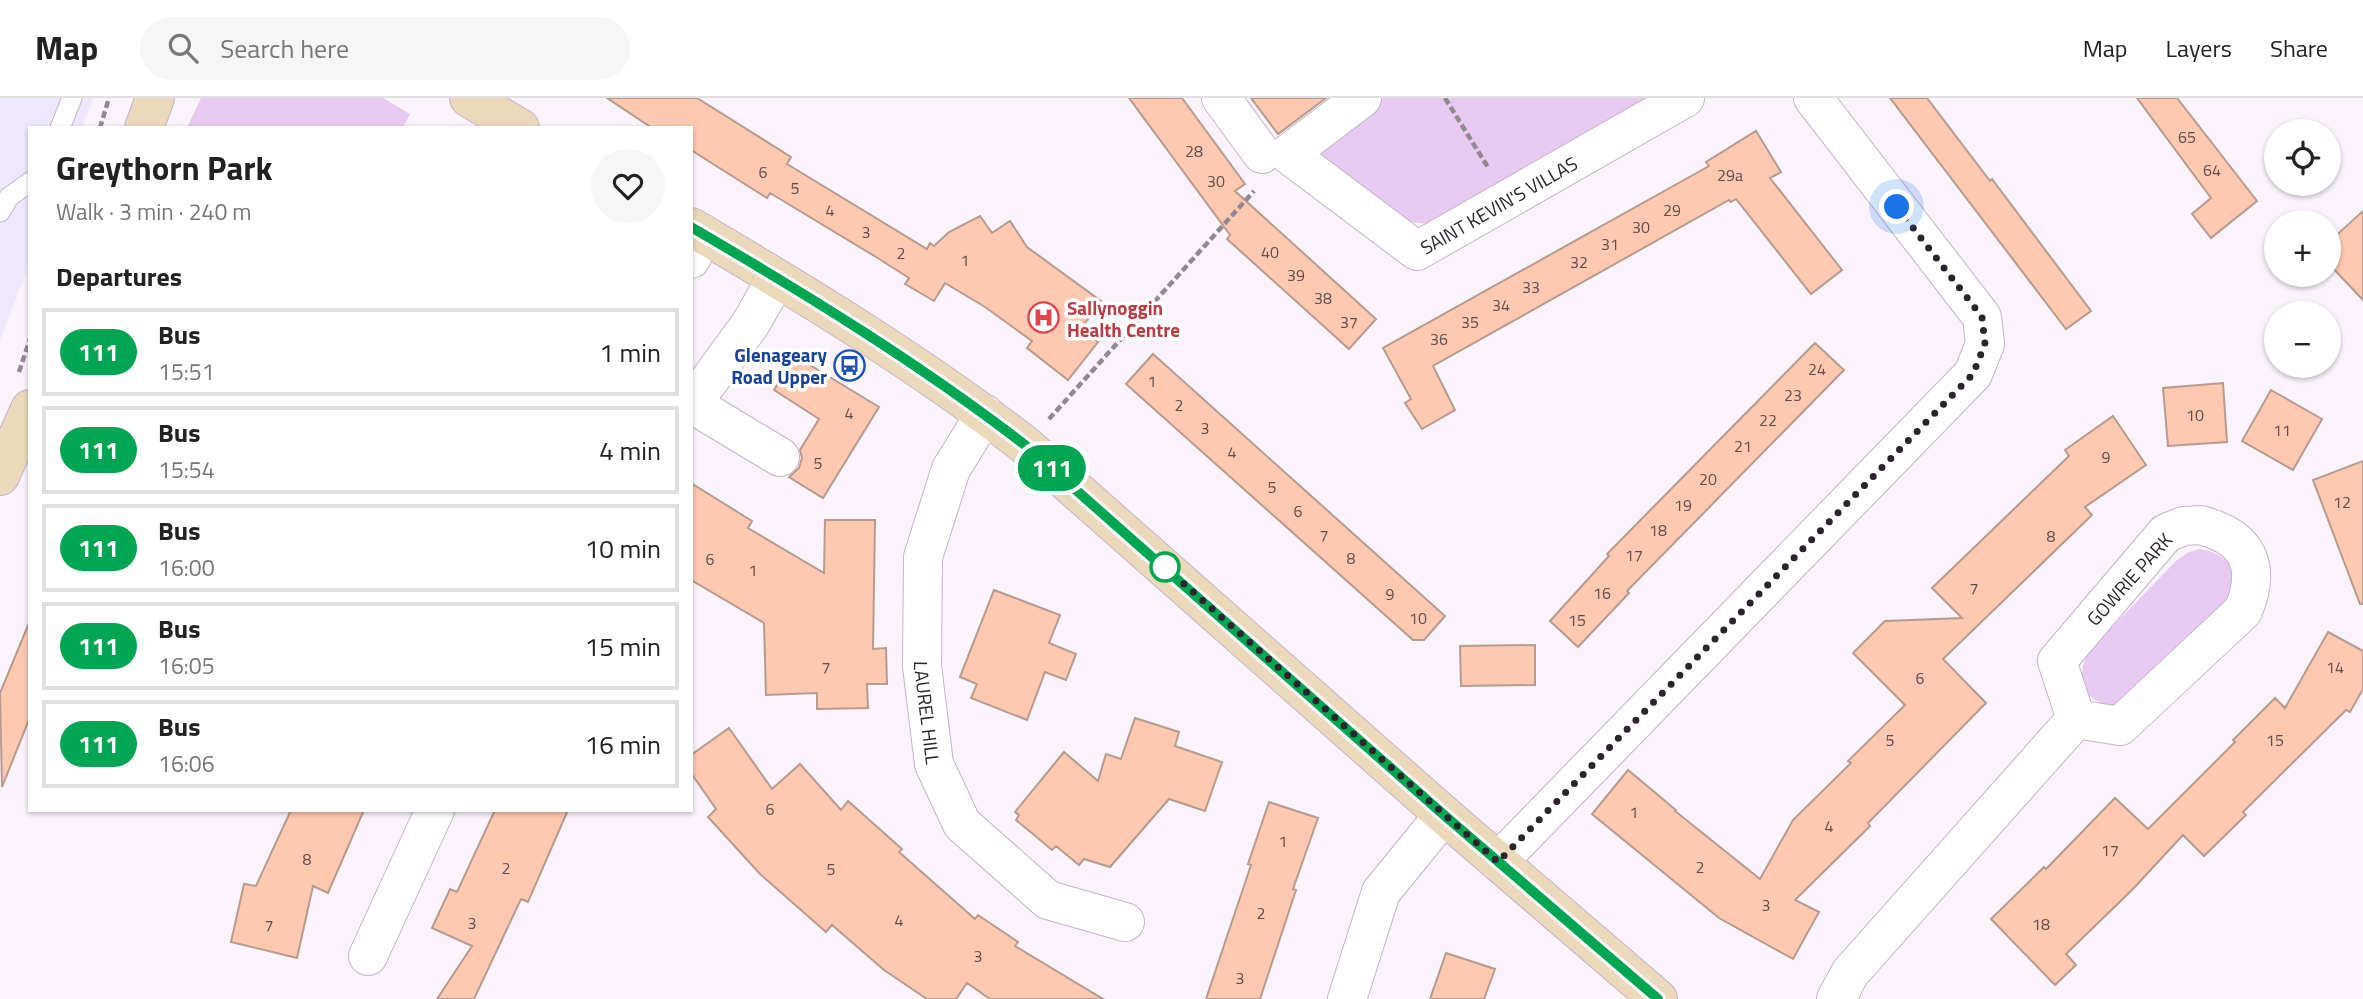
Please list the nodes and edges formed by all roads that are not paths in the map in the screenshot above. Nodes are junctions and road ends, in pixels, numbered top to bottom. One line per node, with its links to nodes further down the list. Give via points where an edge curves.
1 (72, 98): 8 (lane)
2 (155, 98): 9 (main road)
3 (469, 98): 10 (main road)
4 (1221, 98): 11 (street)
5 (1362, 98): 11 (street)
6 (1685, 98): 11 (street, SAINT KEVIN'S VILLAS, via 1417,251)
7 (1813, 98): 25 (street, via 1982,317 1985,344 1973,374)
8 (61, 126)
9 (145, 126)
10 (517, 126)
11 (1275, 154)
12 (28, 183): 13 (lane, via 9,197)
13 (0, 212)
14 (695, 240): 15 (main road)
15 (776, 279): 16 (street, via 751,323); 19 (main road)
16 (693, 403)
17 (693, 405): 20 (street)
18 (28, 413): 21 (main road)
19 (985, 414): 24 (main road); 26 (street, LAUREL HILL, via 951,469 923,558 922,666 934,764 962,824 1048,900)
20 (780, 457)
21 (0, 476)
22 (2076, 719): 22 (street, GOWRIE PARK, via 2120,726 2243,611 2252,578 2249,559 2238,542 2219,530 2200,526 2166,533 2057,661); 30 (street, via 1850,973)
23 (434, 812): 27 (street)
24 (1444, 815): 25 (main road); 28 (street, via 1381,892)
25 (1498, 862): 29 (main road)
26 (1125, 922)
27 (368, 956)
28 (1347, 999)
29 (1658, 999)
30 (1836, 999)

